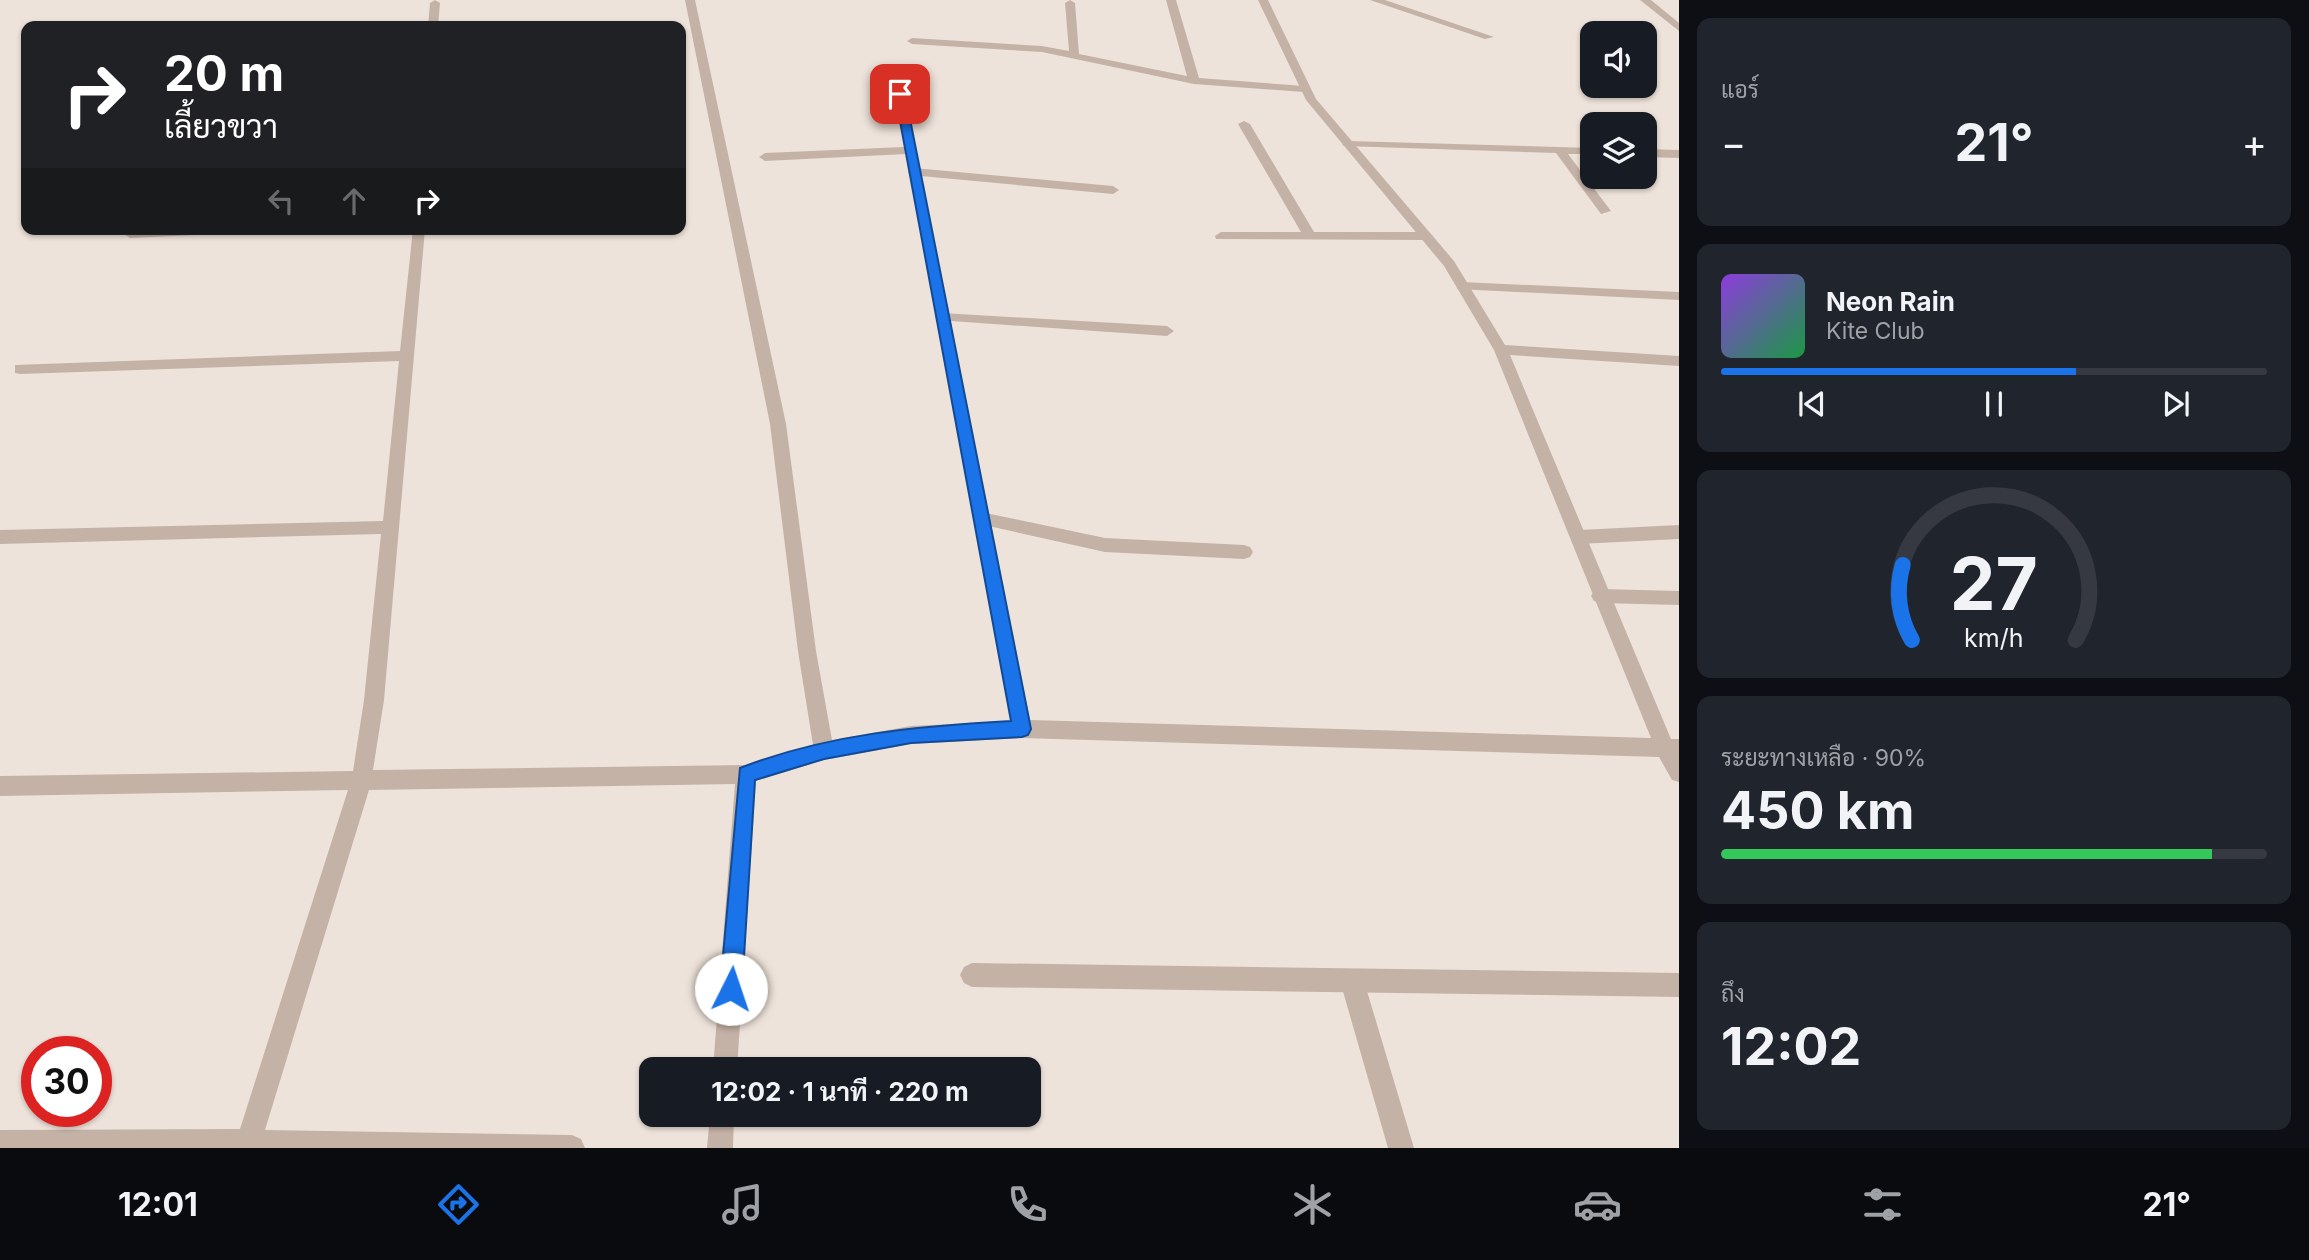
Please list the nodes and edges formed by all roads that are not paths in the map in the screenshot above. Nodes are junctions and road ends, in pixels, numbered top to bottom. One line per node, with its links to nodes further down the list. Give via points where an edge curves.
1 (690, 0): 49 (street, via 778,424)
2 (1171, 0): 13 (street)
3 (1264, 0): 14 (street)
4 (1375, 0): 10 (street)
5 (1645, 0): 9 (street)
6 (435, 3): 8 (street)
7 (1070, 3): 12 (street)
8 (433, 21)
9 (1679, 28)
10 (1489, 37)
11 (912, 41): 12 (street)
12 (1074, 55): 13 (street)
13 (1194, 80): 14 (street)
14 (1304, 89): 17 (street)
15 (900, 94): 18 (street)
16 (1244, 124): 29 (street)
17 (1348, 144): 19 (street); 30 (street)
18 (909, 150): 23 (street); 24 (street)
19 (1559, 150): 20 (street); 26 (street)
20 (1580, 151)
21 (1657, 153): 22 (street)
22 (1679, 154)
23 (765, 157)
24 (914, 172): 25 (street); 33 (street)
25 (1113, 190)
26 (1605, 211)
27 (418, 235): 36 (street)
28 (1221, 236): 29 (street)
29 (1310, 236): 30 (street)
30 (1427, 236): 31 (street)
31 (1462, 286): 32 (street); 35 (street)
32 (1679, 296)
33 (942, 317): 34 (street); 39 (street)
34 (1167, 331)
35 (1502, 350): 37 (street); 43 (street)
36 (408, 356): 38 (street); 40 (street)
37 (1679, 361)
38 (20, 369)
39 (981, 518): 44 (street, via 1105,545); 47 (street)
40 (388, 527): 42 (street); 52 (street, via 374,700)
41 (1679, 532): 43 (street)
42 (0, 537)
43 (1578, 537): 45 (street)
44 (1244, 552)
45 (1600, 596): 46 (street); 48 (street)
46 (1679, 598)
47 (1022, 729): 48 (street); 49 (street, via 911,735)
48 (1672, 748): 50 (street)
49 (824, 751): 51 (street)
50 (1679, 773)
51 (746, 774): 52 (street); 57 (street)
52 (361, 782): 53 (street); 60 (street)
53 (0, 786)
54 (972, 975): 55 (street)
55 (1352, 981): 56 (street); 63 (street)
56 (1679, 985)
57 (726, 1057)
58 (721, 1127): 62 (street)
59 (0, 1143): 60 (street)
60 (248, 1145): 61 (street)
61 (572, 1148)
62 (720, 1148)
63 (1401, 1148)

